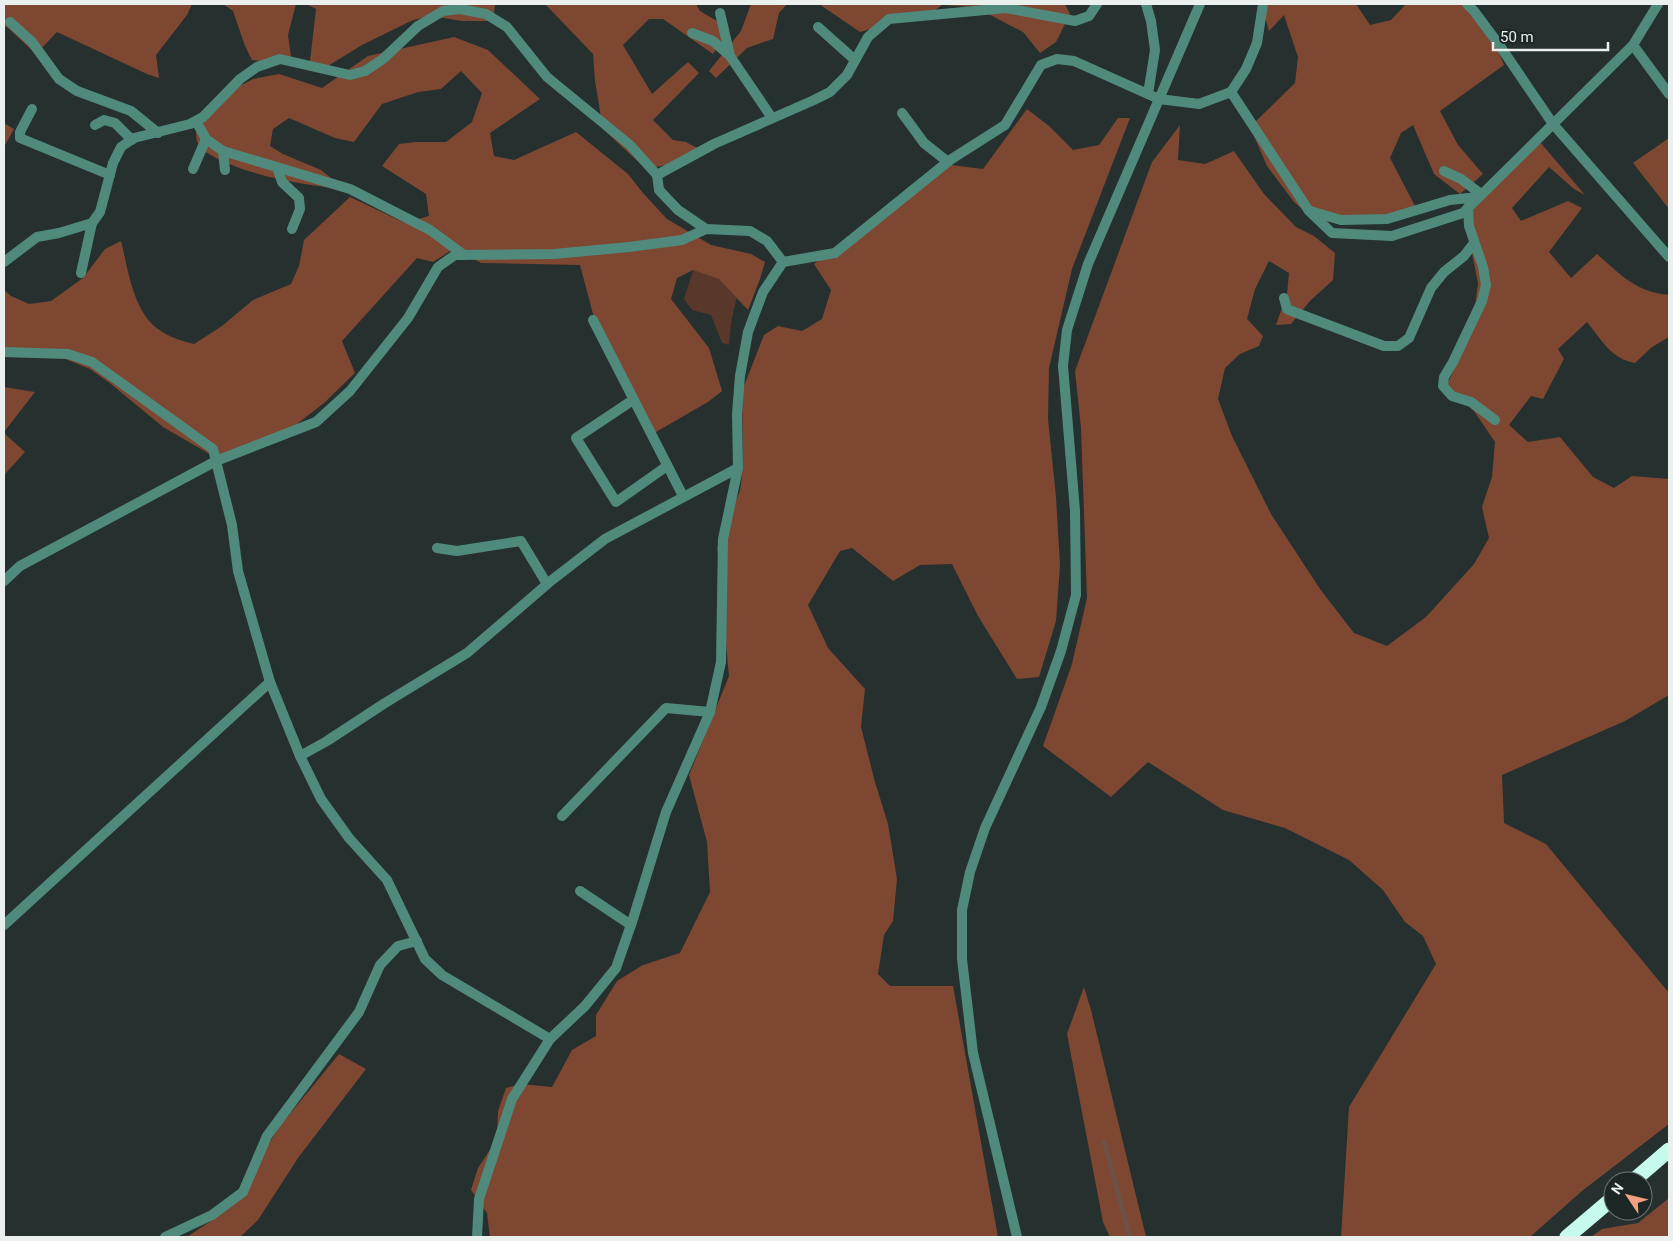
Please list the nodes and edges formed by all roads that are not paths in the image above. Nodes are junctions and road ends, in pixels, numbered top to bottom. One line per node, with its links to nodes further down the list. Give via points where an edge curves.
1 (1097, 4): 13 (street, via 1089,16 1075,21 1006,8 889,19 868,37)
2 (1146, 4): 15 (street, via 1155,50)
3 (1200, 4): 17 (street)
4 (1263, 4): 14 (street, via 1257,44)
5 (1467, 4): 22 (street)
6 (1658, 4): 11 (street)
7 (720, 13): 12 (street)
8 (10, 22): 24 (street, via 32,42 60,78 77,91 131,111)
9 (818, 27): 13 (street)
10 (692, 33): 12 (street, via 713,40)
11 (1633, 44): 16 (street); 22 (street)
12 (730, 56): 20 (street)
13 (855, 60): 20 (street, via 847,75 830,92)
14 (1231, 92): 17 (street, via 1199,104); 37 (street)
15 (1148, 94): 17 (street); 28 (street, via 1074,61 1057,58 1041,65 1005,125)
16 (1669, 94)
17 (1159, 98): 74 (street, via 1088,264 1067,330 1063,366 1075,511 1076,595 1041,707 985,828 970,872 962,910 962,959 973,1053)
18 (32, 109): 33 (street, via 20,138)
19 (902, 113): 28 (street, via 924,143)
20 (772, 118): 34 (street)
21 (196, 121): 24 (street); 25 (street); 34 (street, via 257,66 280,58 350,75 365,71 418,26 443,11 460,9 486,14 507,28 547,77 630,145)
22 (1553, 124): 35 (street); 43 (street)
23 (94, 126): 26 (street, via 104,120 116,123)
24 (158, 133): 26 (street)
25 (206, 139): 27 (street); 30 (street)
26 (132, 140): 33 (street, via 121,147)
27 (223, 151): 29 (street); 31 (street)
28 (948, 162): 45 (street, via 835,253)
29 (277, 167): 39 (street, via 282,182 299,198 300,209); 42 (street, via 350,189 430,230)
30 (193, 169)
31 (225, 170)
32 (1444, 171): 35 (street, via 1460,179)
33 (110, 175): 38 (street, via 100,212)
34 (657, 175): 40 (street, via 659,190 678,210)
35 (1480, 196): 36 (street); 37 (street, via 1450,200 1387,219 1341,220)
36 (1468, 207): 37 (street, via 1463,213 1392,236 1332,233); 41 (street)
37 (1309, 211)
38 (92, 224): 44 (street, via 36,237); 46 (street)
39 (292, 229)
40 (706, 229): 42 (street, via 682,240 629,247 554,254); 45 (street, via 750,231 767,241)
41 (1474, 243): 47 (street, via 1431,288 1409,338 1398,346 1384,346 1289,310); 51 (street, via 1486,285 1482,301 1444,377 1443,386 1452,396 1471,402)
42 (464, 255): 52 (street, via 455,255 438,267 408,318 350,391 316,422)
43 (1669, 257)
44 (4, 262)
45 (783, 262): 54 (street, via 762,292 748,332 737,414)
46 (80, 273)
47 (1284, 298)
48 (592, 320): 50 (street)
49 (4, 352): 52 (street, via 68,354 92,362 213,449)
50 (633, 400): 53 (street); 53 (street, via 576,438 616,502)
51 (1494, 420)
52 (216, 461): 57 (street, via 20,566); 59 (street, via 232,525 238,571)
53 (667, 466): 55 (street)
54 (738, 468): 55 (street); 60 (street, via 723,539 721,662)
55 (683, 496): 58 (street, via 605,539)
56 (437, 548): 58 (street, via 457,551 522,542)
57 (4, 581)
58 (547, 584): 61 (street, via 467,653)
59 (270, 682): 61 (street); 64 (street)
60 (710, 712): 62 (street, via 666,708); 65 (street, via 666,812)
61 (300, 756): 66 (street, via 321,799 349,838 387,880)
62 (562, 816)
63 (580, 891): 65 (street)
64 (4, 925)
65 (632, 925): 67 (street, via 616,968 585,1006)
66 (417, 941): 67 (street, via 425,959 442,975); 72 (street, via 398,946 380,965 359,1012 267,1136 242,1192 212,1215)
67 (550, 1039): 73 (street, via 512,1099 479,1199)
68 (1669, 1150): 69 (highway)
69 (1645, 1171)
70 (1603, 1206): 71 (highway)
71 (1569, 1235)
72 (166, 1237)
73 (478, 1237)
74 (1017, 1237)

